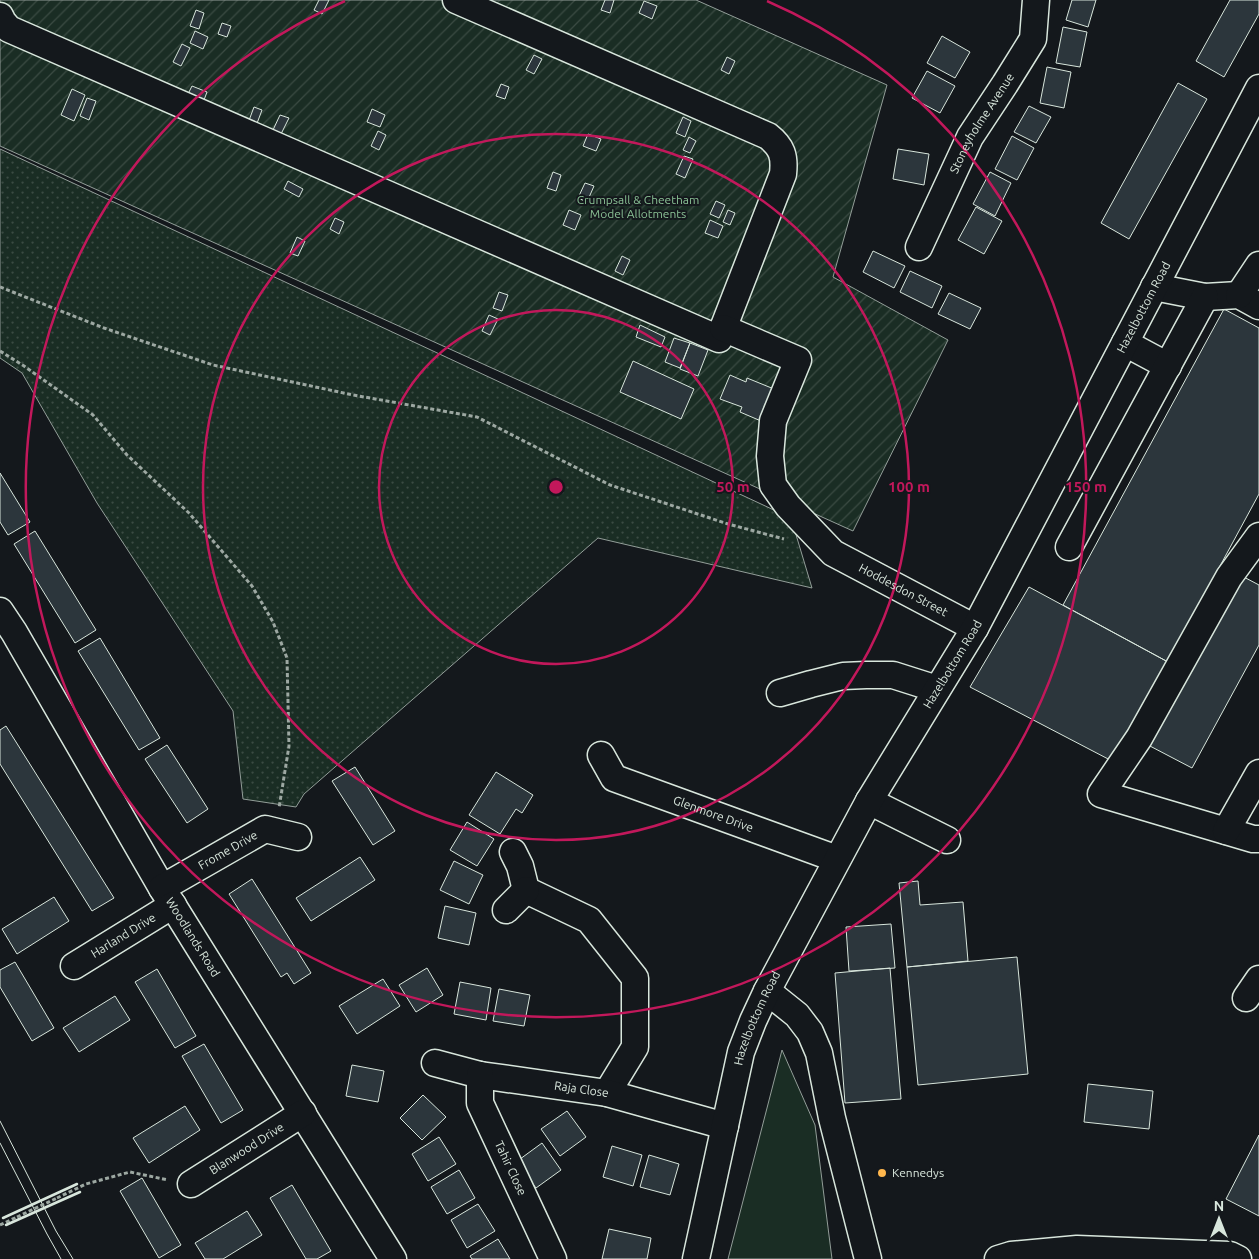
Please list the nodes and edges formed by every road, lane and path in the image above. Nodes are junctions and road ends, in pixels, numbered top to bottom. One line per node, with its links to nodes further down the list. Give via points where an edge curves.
1 (456, 0): 11 (street, via 776,142 782,151 783,174)
2 (1036, 0): 5 (street, Stoneyholme Avenue, via 1033,39 970,136)
3 (0, 16): 11 (street, via 9,29 719,339)
4 (1259, 88): 8 (street, Hazelbottom Road)
5 (919, 247)
6 (1259, 265): 10 (street)
7 (0, 287): 16 (path, via 104,328 213,365 353,395 477,416 610,485 728,524)
8 (1154, 287): 9 (street); 12 (street, Hazelbottom Road)
9 (1205, 297): 10 (street); 14 (street)
10 (1249, 301)
11 (723, 328): 19 (street, Hoddesdon Street, via 798,360 773,421 770,456 773,485 788,506 833,553)
12 (1125, 343): 14 (street); 19 (street, Hazelbottom Road)
13 (0, 351): 25 (path, via 93,415 128,456 189,513 252,586 273,622 287,658 289,746)
14 (1168, 366): 17 (street)
15 (1259, 536): 26 (street, via 1229,577 1140,738 1101,794)
16 (793, 541)
17 (1069, 548)
18 (0, 611): 33 (street, Woodlands Road)
19 (975, 628): 20 (street, Hazelbottom Road)
20 (937, 690): 21 (street, via 893,674 866,674 843,676); 24 (street, Hazelbottom Road)
21 (780, 693)
22 (602, 755): 31 (street, Glenmore Drive, via 614,778)
23 (1259, 773): 26 (street)
24 (869, 801): 29 (street); 31 (street, Hazelbottom Road)
25 (278, 812)
26 (1226, 831): 28 (street)
27 (298, 837): 33 (street, Frome Drive, via 265,829)
28 (1259, 839)
29 (946, 840)
30 (513, 852): 32 (street)
31 (837, 859): 36 (street, Hazelbottom Road)
32 (526, 890): 34 (street); 39 (street, via 589,920 635,978 635,1046)
33 (168, 896): 35 (street, Harland Drive); 40 (street, Woodlands Road)
34 (506, 910)
35 (74, 966)
36 (766, 992): 41 (street, Hazelbottom Road, via 741,1052); 47 (street, via 798,1015 820,1053 832,1118)
37 (436, 1063): 38 (street, Raja Close)
38 (480, 1075): 39 (street, Raja Close); 45 (street, Tahir Close, via 480,1103)
39 (607, 1093): 41 (street, Raja Close)
40 (303, 1113): 42 (street, Blanwood Drive); 44 (street, Woodlands Road)
41 (725, 1126): 46 (street, Hazelbottom Road)
42 (191, 1184): 43 (path, bridge, via 130,1172 86,1184)
43 (0, 1225)
44 (392, 1259)
45 (553, 1259)
46 (696, 1259)
47 (868, 1259)
48 (998, 1259): 49 (street, via 1011,1255 1077,1250 1230,1255)
49 (1238, 1259)

